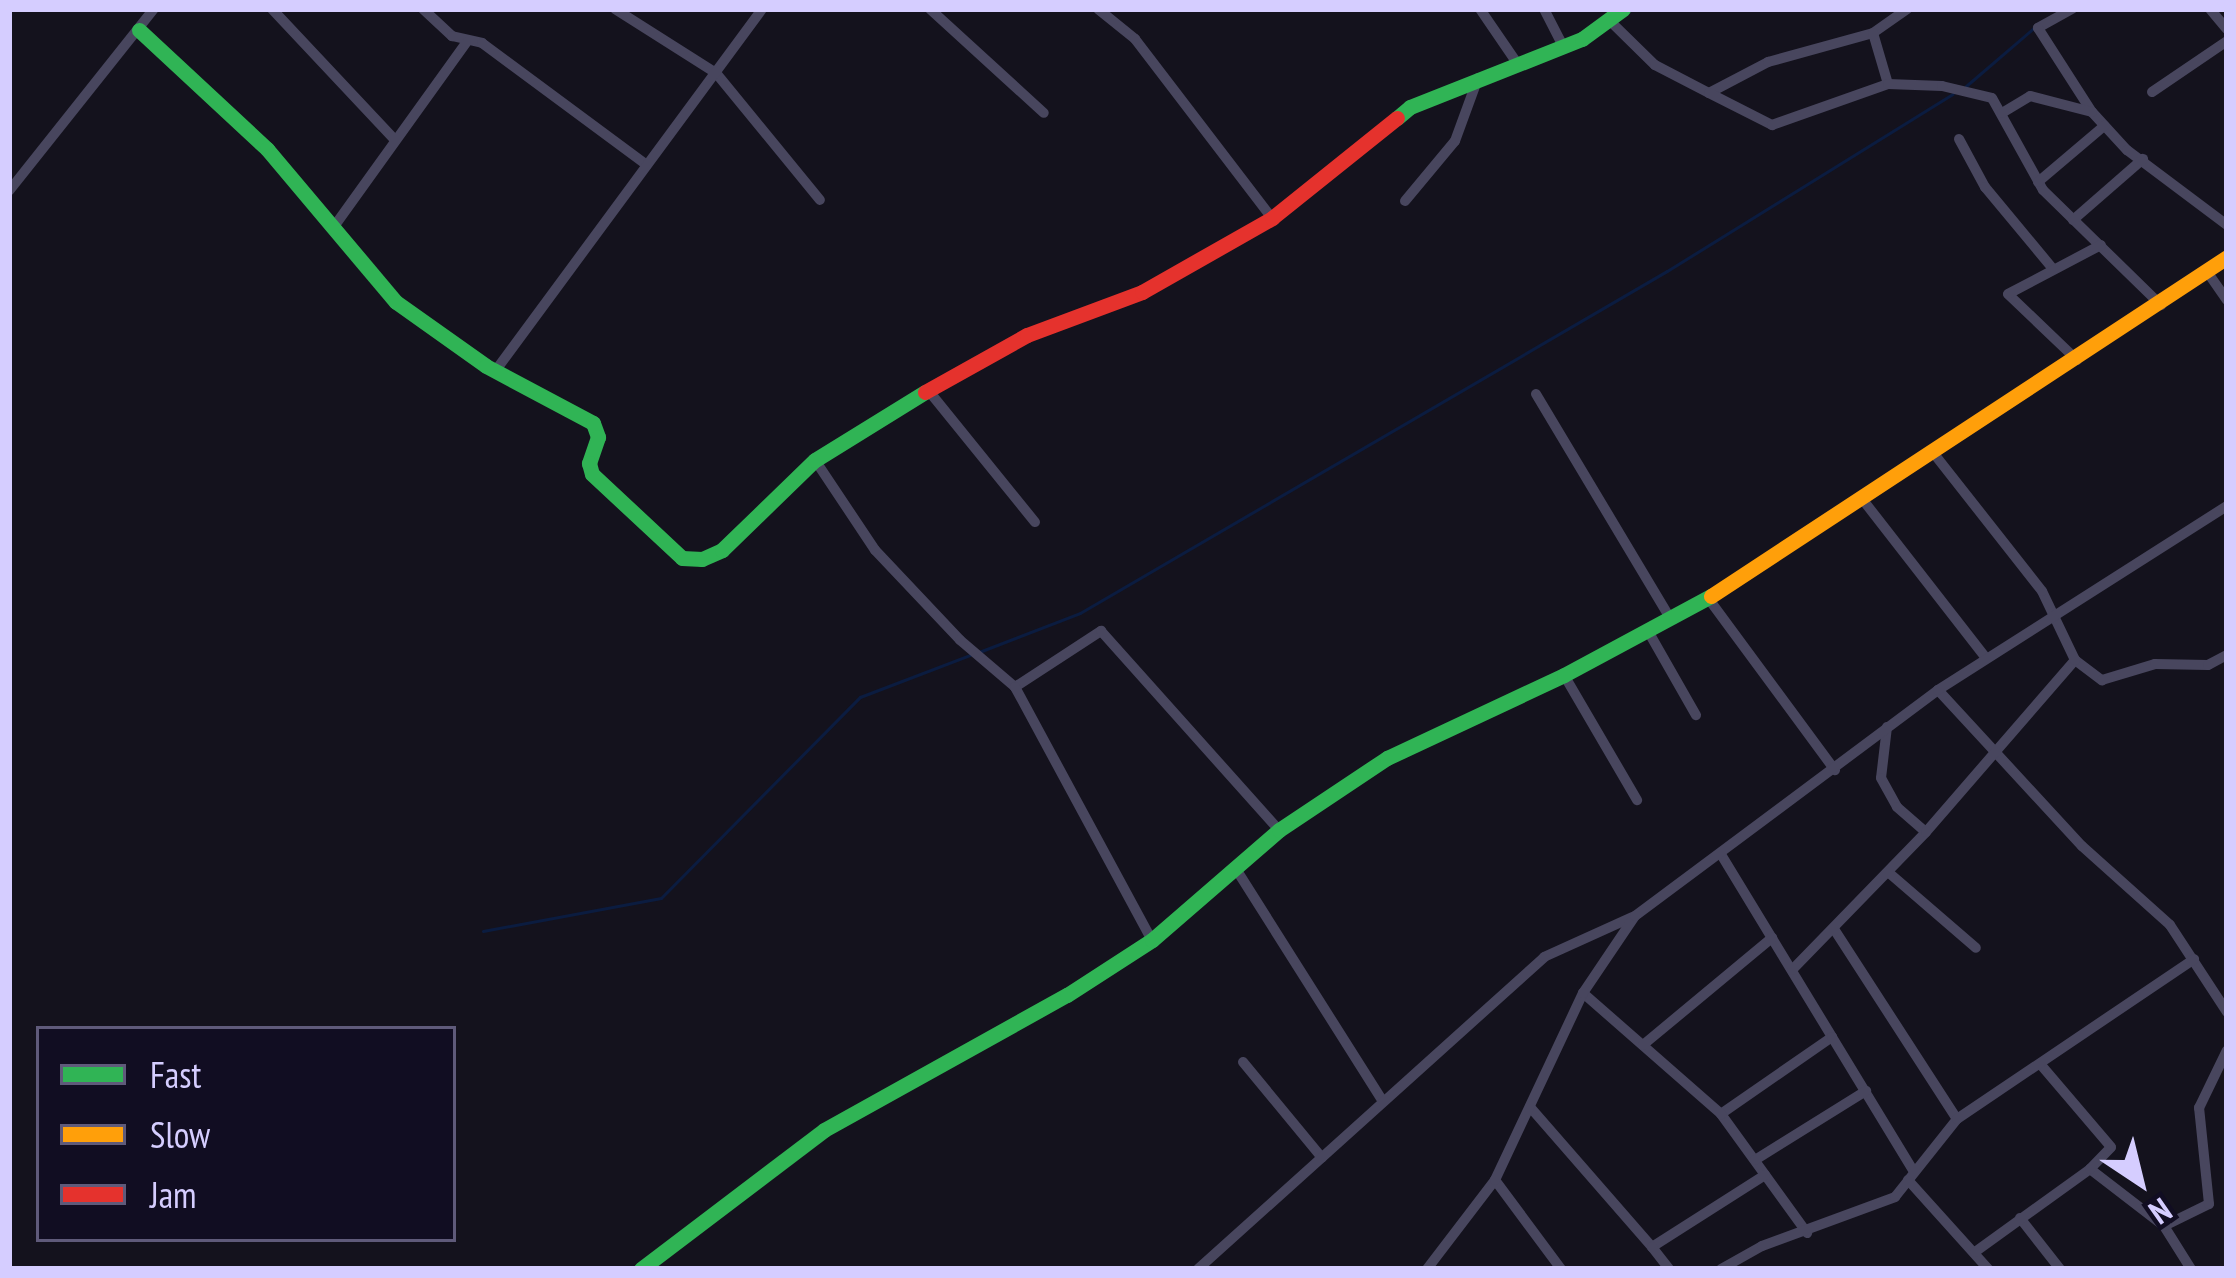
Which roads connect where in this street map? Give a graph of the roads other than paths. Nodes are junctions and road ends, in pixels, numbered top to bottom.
1 (154, 9) edge
2 (272, 9) edge
3 (423, 9) edge
4 (615, 9) edge
5 (763, 9) edge
6 (930, 9) edge
7 (1097, 9) edge
8 (1480, 9) edge
9 (1544, 9) edge
10 (1907, 9) edge
11 (2072, 9) edge
12 (2210, 9) edge
13 (1616, 15) edge
14 (2227, 29) edge
15 (139, 31) junction
16 (1873, 33) junction
17 (2227, 41) edge
18 (466, 43) junction
19 (1563, 46) junction
20 (1517, 63) junction
21 (716, 73) junction
22 (1478, 78) junction
23 (1888, 84) junction
24 (2152, 92) dead end
25 (1709, 93) junction
26 (2092, 112) junction
27 (1043, 113) dead end
28 (2002, 113) junction
29 (2104, 126) junction
30 (394, 139) junction
31 (1959, 140) dead end
32 (2143, 160) junction
33 (647, 165) junction
34 (2038, 182) junction
35 (9, 191) edge
36 (820, 200) dead end
37 (1405, 201) dead end
38 (1272, 218) junction
39 (2073, 220) junction
40 (2227, 225) edge
41 (333, 229) junction
42 (2101, 245) junction
43 (2227, 257) edge
44 (2053, 269) junction
45 (2207, 272) junction
46 (2227, 300) edge
47 (2161, 305) junction
48 (2077, 360) junction
49 (496, 370) junction
50 (928, 390) junction
51 (1536, 394) dead end
52 (1934, 454) junction
53 (815, 460) junction
54 (1863, 500) junction
55 (2225, 512) edge
56 (1035, 522) dead end
57 (1708, 598) junction
58 (2050, 614) junction
59 (1670, 618) junction
60 (1648, 632) junction
61 (2227, 655) edge
62 (1986, 658) junction
63 (2074, 661) junction
64 (1564, 675) junction
65 (1015, 687) junction
66 (1938, 690) junction
67 (1696, 715) dead end
68 (1887, 727) junction
69 (1995, 754) junction
70 (1835, 770) junction
71 (1637, 800) dead end
72 (1279, 830) junction
73 (1926, 832) junction
74 (1722, 856) junction
75 (1236, 869) junction
76 (1888, 872) junction
77 (1635, 916) junction
78 (1834, 929) junction
79 (1772, 938) junction
80 (1152, 940) junction
81 (1976, 948) dead end
82 (2194, 959) junction
83 (1792, 970) junction
84 (1583, 993) junction
85 (2227, 1012) edge
86 (1832, 1037) junction
87 (1643, 1045) junction
88 (2227, 1050) edge
89 (1243, 1062) dead end
90 (2040, 1064) junction
91 (1866, 1091) junction
92 (1382, 1100) junction
93 (1530, 1107) junction
94 (1721, 1114) junction
95 (1957, 1119) junction
96 (1322, 1158) junction
97 (1755, 1160) junction
98 (2090, 1169) junction
99 (1765, 1175) junction
100 (1911, 1176) junction
101 (1495, 1180) junction
102 (2020, 1218) junction
103 (2164, 1226) junction
104 (1807, 1233) junction
105 (1652, 1246) junction
106 (1976, 1252) junction
107 (641, 1269) edge
108 (1198, 1269) edge
109 (1427, 1269) edge
110 (1561, 1269) edge
111 (1669, 1269) edge
112 (1721, 1269) edge
113 (1988, 1269) edge
114 (2060, 1269) edge
115 (2191, 1269) edge

1 - 15 street
2 - 30 street
3 - 18 street
4 - 21 street
5 - 21 street
6 - 27 street
7 - 38 street
8 - 20 street
9 - 19 street
10 - 16 street
11 - 26 street
12 - 14 street
13 - 19 street
13 - 25 street
15 - 35 street
15 - 41 street
16 - 23 street
16 - 25 street
17 - 24 street
18 - 30 street
18 - 33 street
19 - 20 street
20 - 22 street
21 - 33 street
21 - 36 street
22 - 37 street
22 - 38 street
23 - 25 street
23 - 28 street
26 - 28 street
26 - 29 street
28 - 34 street
29 - 32 street
29 - 34 street
30 - 41 street
31 - 44 street
32 - 39 street
32 - 40 street
33 - 49 street
34 - 39 street
38 - 50 street
39 - 42 street
41 - 49 street
42 - 44 street
42 - 47 street
43 - 45 street
44 - 48 street
45 - 46 street
45 - 47 street
47 - 48 street
48 - 52 street
49 - 53 street
50 - 53 street
50 - 56 street
51 - 59 street
52 - 54 street
52 - 58 street
53 - 65 street
54 - 57 street
54 - 62 street
55 - 58 street
57 - 59 street
57 - 70 street
58 - 62 street
58 - 63 street
59 - 60 street
60 - 64 street
60 - 67 street
61 - 63 street
62 - 66 street
63 - 69 street
64 - 71 street
64 - 72 street
65 - 72 street
65 - 80 street
66 - 68 street
66 - 69 street
68 - 70 street
68 - 73 street
69 - 73 street
69 - 82 street
70 - 74 street
72 - 75 street
73 - 76 street
74 - 77 street
74 - 79 street
75 - 80 street
75 - 92 street
76 - 78 street
76 - 81 street
77 - 84 street
77 - 92 street
78 - 83 street
78 - 95 street
79 - 83 street
79 - 87 street
80 - 107 street
82 - 85 street
82 - 90 street
83 - 86 street
84 - 87 street
84 - 93 street
86 - 91 street
86 - 94 street
87 - 94 street
88 - 103 street
89 - 96 street
90 - 95 street
90 - 98 street
91 - 97 street
91 - 100 street
92 - 96 street
93 - 101 street
93 - 105 street
94 - 97 street
95 - 100 street
96 - 108 street
97 - 99 street
98 - 102 street
98 - 103 street
99 - 104 street
99 - 105 street
100 - 104 street
100 - 106 street
101 - 109 street
101 - 110 street
102 - 106 street
102 - 114 street
103 - 115 street
104 - 112 street
105 - 111 street
106 - 113 street

